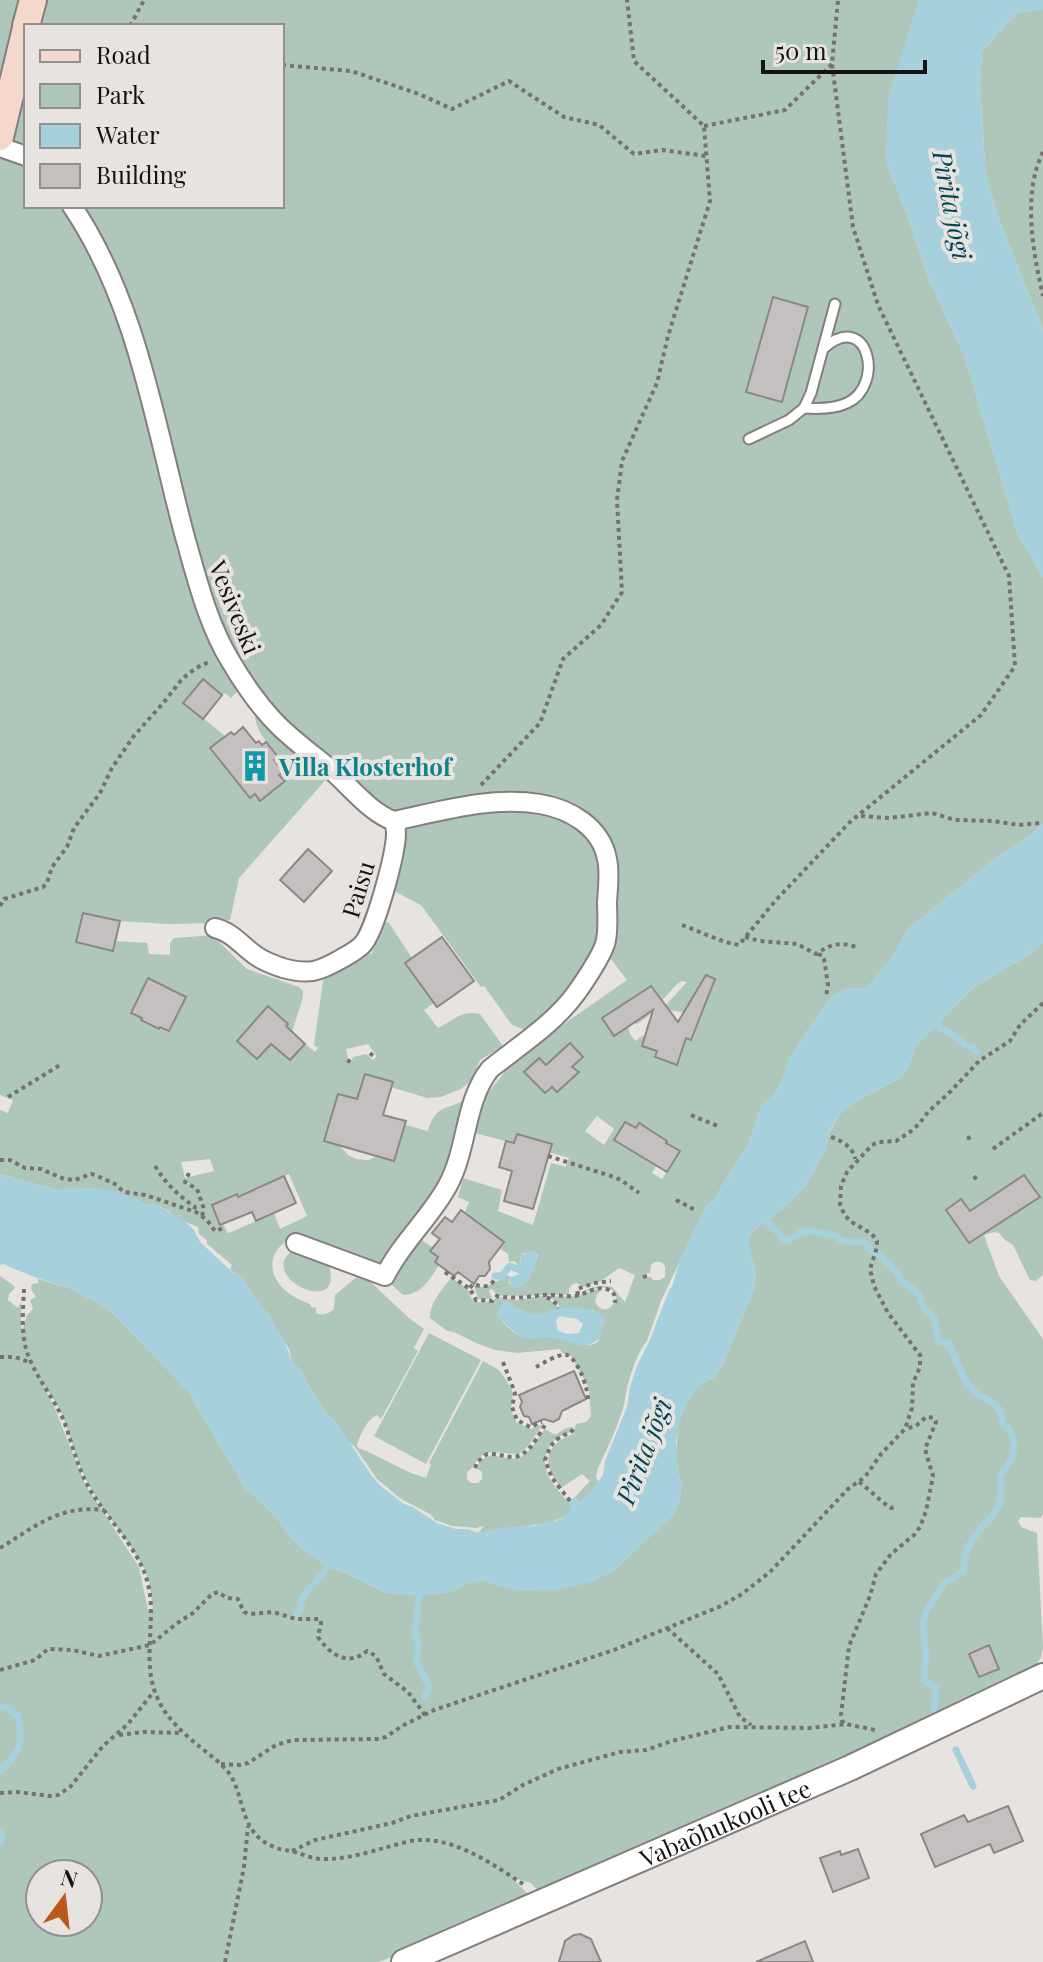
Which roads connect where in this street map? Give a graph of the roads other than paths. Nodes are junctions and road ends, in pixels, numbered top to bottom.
1 (33, 0) edge
2 (27, 24) edge
3 (24, 35) edge
4 (0, 137) edge
5 (0, 147) edge
6 (24, 155) edge
7 (73, 208) edge
8 (835, 304) dead end
9 (823, 348) junction
10 (804, 408) junction
11 (749, 439) dead end
12 (394, 821) junction
13 (215, 928) dead end
14 (296, 1243) dead end
15 (1043, 1676) edge
16 (404, 1962) edge

1 - 2 main road
3 - 4 main road
5 - 6 street
7 - 12 street, Vesiveski
8 - 9 lane
9 - 10 lane
9 - 10 lane
10 - 11 lane
12 - 13 street, Paisu
12 - 14 street
15 - 16 street, Vabaõhukooli tee

